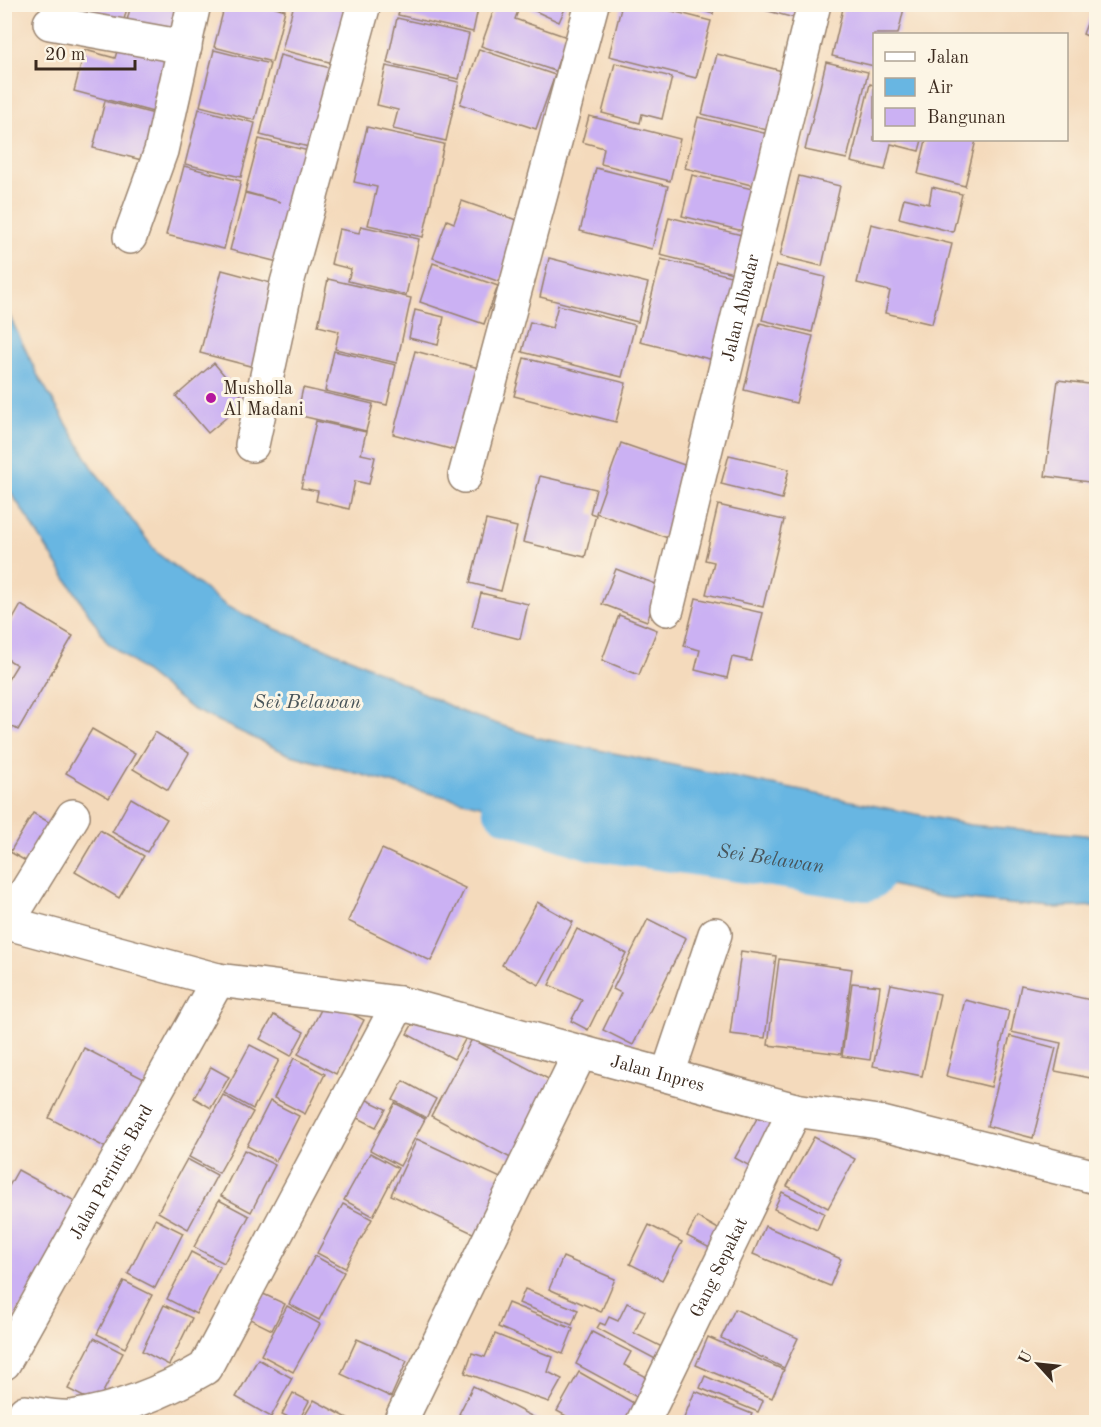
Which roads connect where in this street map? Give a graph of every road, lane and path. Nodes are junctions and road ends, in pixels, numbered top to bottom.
1 (194, 4) edge
2 (364, 4) edge
3 (592, 4) edge
4 (814, 4) edge
5 (50, 23) dead end
6 (185, 46) junction
7 (130, 237) dead end
8 (252, 445) dead end
9 (465, 476) dead end
10 (667, 609) dead end
11 (73, 816) dead end
12 (6, 923) edge
13 (715, 934) dead end
14 (218, 980) junction
15 (399, 1003) junction
16 (580, 1053) junction
17 (668, 1074) junction
18 (795, 1110) junction
19 (1096, 1177) edge
20 (4, 1363) edge
21 (25, 1412) dead end
22 (400, 1422) edge
23 (643, 1422) edge

1 - 6 street
2 - 8 street
3 - 9 street
4 - 10 street, Jalan Albadar
5 - 6 street
6 - 7 street
11 - 12 street
12 - 14 street, Jalan Inpres
13 - 17 street
14 - 15 street, Jalan Inpres
14 - 20 street, Jalan Perintis Bard
15 - 16 street, Jalan Inpres
15 - 21 street
16 - 17 street, Jalan Inpres
16 - 22 street
17 - 18 street, Jalan Inpres
18 - 19 street, Jalan Inpres
18 - 23 street, Gang Sepakat

